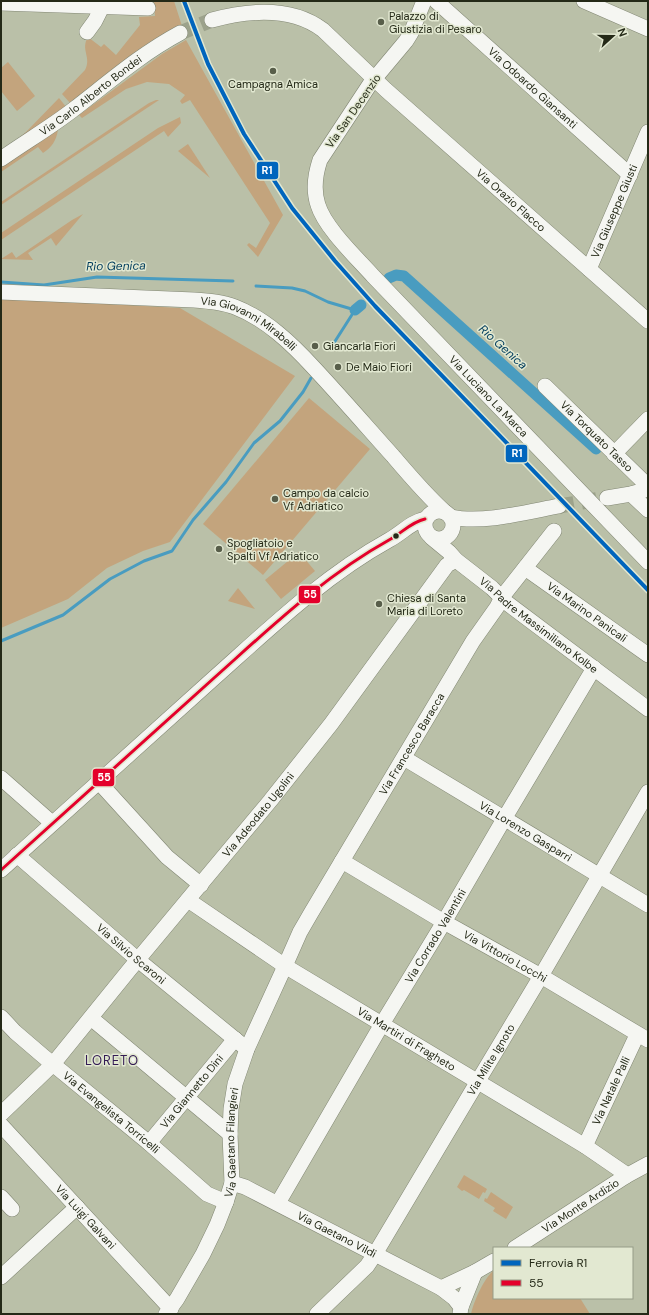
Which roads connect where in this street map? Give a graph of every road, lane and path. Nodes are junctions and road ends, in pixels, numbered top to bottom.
1 (424, 1) edge
2 (436, 1) edge
3 (585, 1) edge
4 (1, 4) edge
5 (102, 7) junction
6 (148, 8) dead end
7 (212, 20) tunnel mouth
8 (648, 29) edge
9 (87, 32) dead end
10 (180, 33) tunnel mouth
11 (374, 79) junction
12 (648, 132) edge
13 (1, 159) edge
14 (630, 175) junction
15 (331, 229) joint
16 (589, 269) junction
17 (1, 292) edge
18 (648, 321) edge
19 (545, 386) dead end
20 (648, 419) edge
21 (614, 454) junction
22 (648, 487) edge
23 (631, 494) junction
24 (429, 497) junction
25 (607, 498) tunnel mouth
26 (559, 506) tunnel mouth
27 (648, 510) edge
28 (448, 514) junction
29 (426, 518) junction
30 (554, 531) dead end
31 (400, 534) junction
32 (430, 536) junction
33 (456, 560) junction
34 (648, 562) edge
35 (525, 568) junction
36 (502, 597) junction
37 (648, 655) edge
38 (594, 668) junction
39 (648, 709) edge
40 (404, 758) junction
41 (1, 778) edge
42 (98, 781) junction
43 (648, 792) edge
44 (504, 819) junction
45 (52, 823) junction
46 (17, 855) junction
47 (342, 861) junction
48 (1, 870) edge
49 (599, 875) junction
50 (201, 885) junction
51 (188, 900) junction
52 (648, 905) edge
53 (444, 922) junction
54 (138, 960) junction
55 (285, 966) junction
56 (541, 976) junction
57 (1, 1017) edge
58 (91, 1018) junction
59 (382, 1024) junction
60 (643, 1038) edge
61 (235, 1040) junction
62 (247, 1049) junction
63 (53, 1064) junction
64 (478, 1081) junction
65 (186, 1098) junction
66 (1, 1114) edge
67 (1, 1125) edge
68 (230, 1134) junction
69 (149, 1143) junction
70 (585, 1146) junction
71 (648, 1164) edge
72 (626, 1176) junction
73 (232, 1183) junction
74 (1, 1197) edge
75 (226, 1202) junction
76 (278, 1203) junction
77 (77, 1207) junction
78 (12, 1209) dead end
79 (517, 1247) edge
80 (376, 1254) junction
81 (493, 1262) edge
82 (475, 1272) junction
83 (1, 1277) edge
84 (441, 1288) junction
85 (460, 1310) edge
86 (168, 1311) edge
87 (318, 1314) edge

1 - 11 street, Via San Decenzio
2 - 14 street, Via Odoardo Giansanti
3 - 8 street
4 - 5 street
5 - 6 street
5 - 9 street
7 - 11 street
10 - 13 street, Via Carlo Alberto Bondei
11 - 15 street, Via San Decenzio
11 - 16 street, Via Orazio Flacco
12 - 14 street, Via Giuseppe Giusti
14 - 16 street, Via Giuseppe Giusti
15 - 34 street, Via Luciano La Marca
16 - 18 street, Via Orazio Flacco
17 - 24 street, Via Giovanni Mirabelli
19 - 21 street, Via Torquato Tasso
20 - 21 street
21 - 22 street, Via Torquato Tasso
22 - 23 street
23 - 25 street
23 - 27 street
24 - 28 street, Via Giovanni Mirabelli
24 - 29 street
26 - 28 street
28 - 29 street
28 - 32 street
29 - 31 street
29 - 32 street
30 - 35 street, Via Francesco Baracca
31 - 32 street
31 - 42 street
32 - 33 street, Via Padre Massimiliano Kolbe
33 - 36 street, Via Padre Massimiliano Kolbe
33 - 50 street, Via Adeodato Ugolini
35 - 36 street, Via Francesco Baracca
35 - 37 street, Via Marino Panicali
36 - 38 street, Via Padre Massimiliano Kolbe
36 - 40 street, Via Francesco Baracca
38 - 39 street, Via Padre Massimiliano Kolbe
38 - 44 street, Via Corrado Valentini
40 - 44 street, Via Lorenzo Gasparri
40 - 47 street, Via Francesco Baracca
41 - 45 street
42 - 45 street
42 - 50 street
43 - 49 street, Via Milite Ignoto
44 - 49 street, Via Lorenzo Gasparri
44 - 53 street, Via Corrado Valentini
45 - 46 street
46 - 48 street
46 - 54 street, Via Silvio Scaroni
47 - 53 street, Via Vittorio Locchi
47 - 55 street, Via Francesco Baracca
49 - 52 street, Via Lorenzo Gasparri
49 - 56 street, Via Milite Ignoto
50 - 51 street, Via Adeodato Ugolini
51 - 54 street, Via Adeodato Ugolini
51 - 55 street, Via Martiri di Fragheto
53 - 56 street, Via Vittorio Locchi
53 - 59 street, Via Corrado Valentini
54 - 58 street, Via Adeodato Ugolini
54 - 61 street, Via Silvio Scaroni
55 - 59 street, Via Martiri di Fragheto
55 - 62 street, Via Gaetano Filangieri
56 - 60 street, Via Vittorio Locchi
56 - 64 street, Via Milite Ignoto
57 - 63 street, Via Evangelista Torricelli
58 - 63 street, Via Adeodato Ugolini
58 - 65 street
59 - 64 street, Via Martiri di Fragheto
59 - 76 street, Via Corrado Valentini
60 - 70 street, Via Natale Palli
61 - 62 street, Via Silvio Scaroni
61 - 65 street, Via Giannetto Dini
62 - 68 street, Via Gaetano Filangieri
63 - 66 street, Via Adeodato Ugolini
63 - 69 street, Via Evangelista Torricelli
64 - 70 street, Via Martiri di Fragheto
64 - 80 street, Via Milite Ignoto
65 - 68 street
65 - 69 street, Via Giannetto Dini
67 - 77 street, Via Luigi Galvani
68 - 73 street, Via Gaetano Filangieri
69 - 75 street, Via Evangelista Torricelli
70 - 72 street, Via Martiri di Fragheto
71 - 72 street, Via Monte Ardizio
72 - 79 street, Via Monte Ardizio
73 - 75 street, Via Gaetano Filangieri
73 - 76 street, Via Gaetano Vildi
74 - 78 street
75 - 86 street, Via Gaetano Filangieri
76 - 80 street, Via Gaetano Vildi
77 - 83 street
77 - 86 street, Via Luigi Galvani
80 - 84 street, Via Gaetano Vildi
80 - 87 street, Via Milite Ignoto
81 - 82 street
82 - 84 street
82 - 85 street
84 - 85 street, Via Gaetano Vildi

